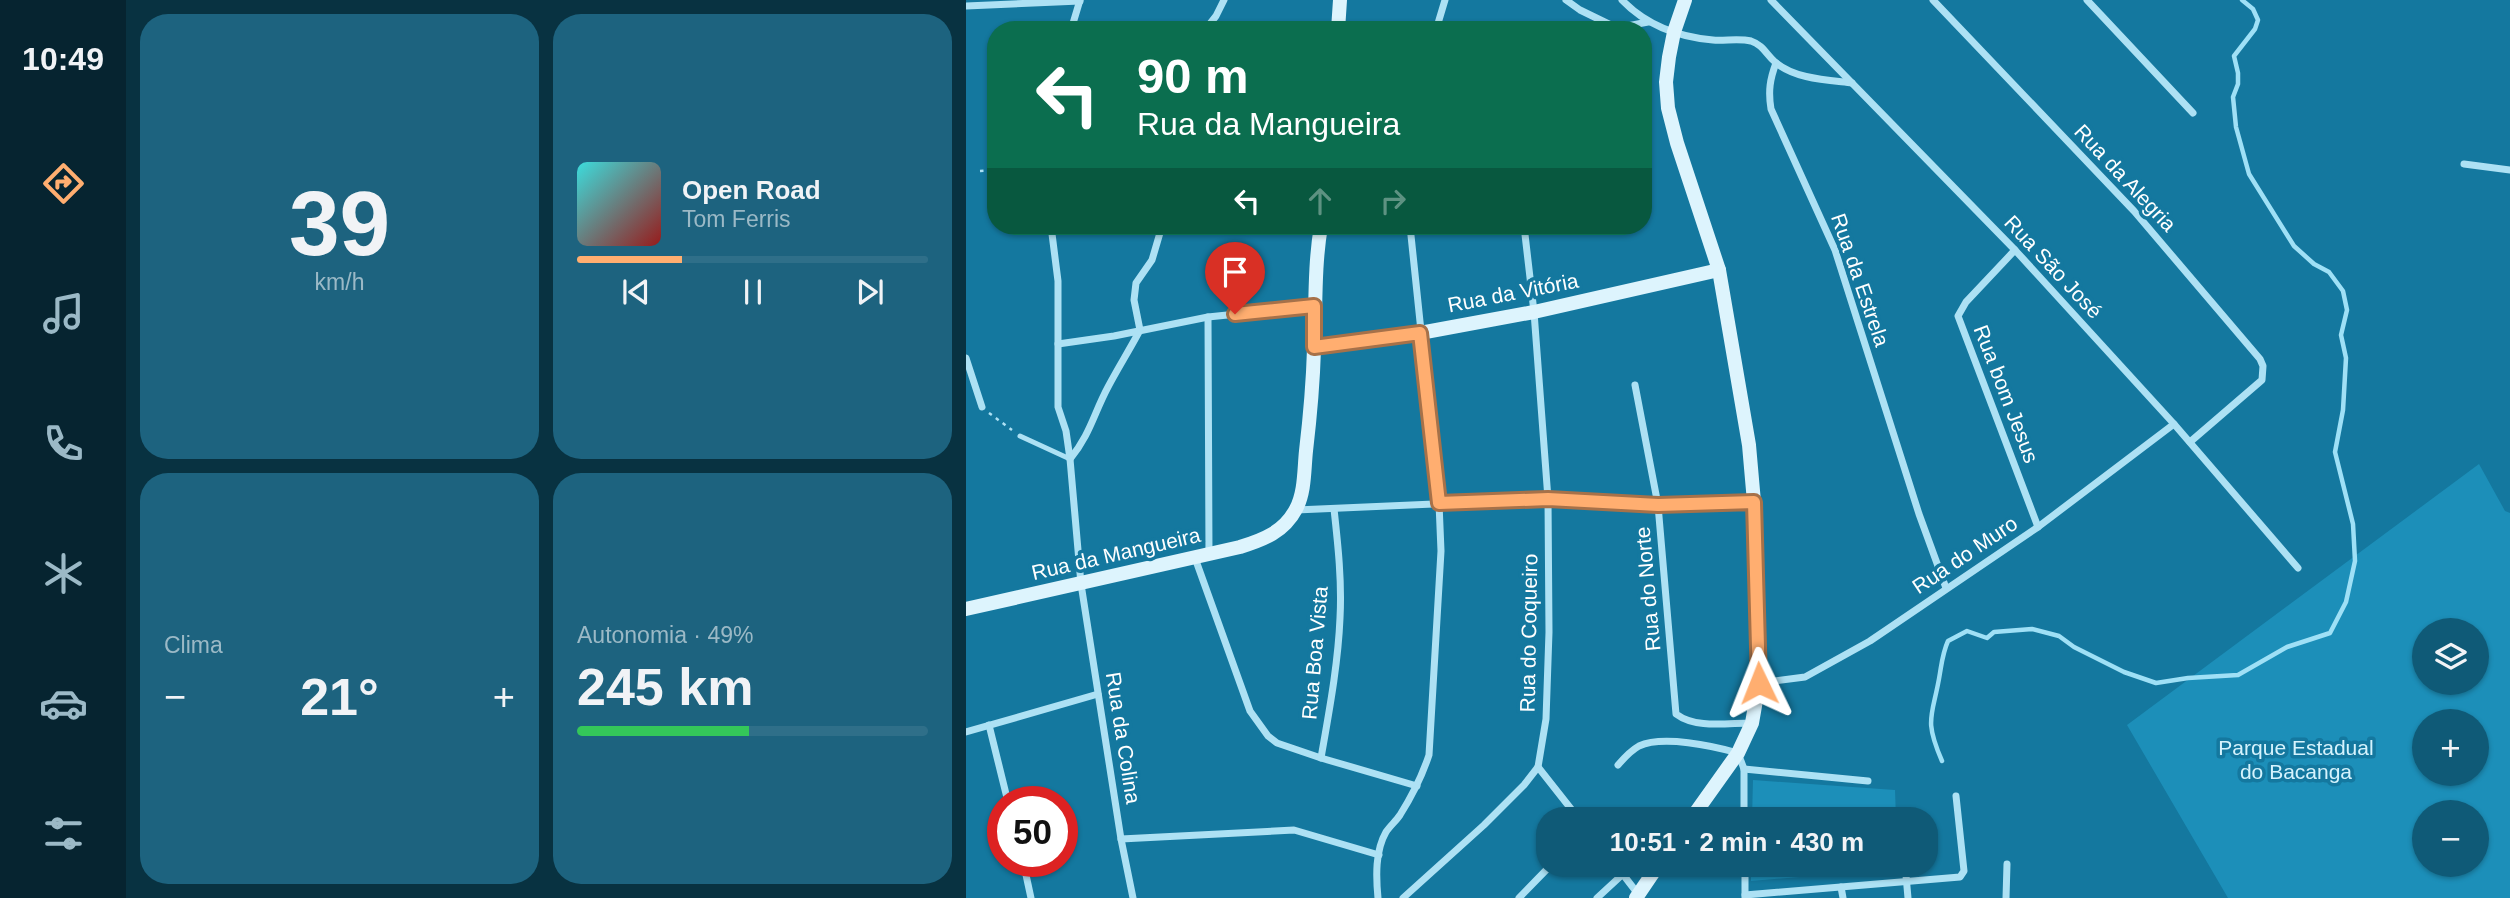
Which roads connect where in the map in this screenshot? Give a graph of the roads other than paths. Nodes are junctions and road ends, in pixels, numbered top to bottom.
1 (1080, 0) edge
2 (1224, 0) edge
3 (1339, 0) edge
4 (1445, 0) edge
5 (1566, 0) edge
6 (1622, 0) edge
7 (1685, 0) edge
8 (1771, 0) edge
9 (1933, 0) edge
10 (2087, 0) edge
11 (966, 6) edge
12 (1074, 21) edge
13 (1212, 21) edge
14 (1338, 21) edge
15 (1440, 21) edge
16 (1600, 21) edge
17 (1647, 21) edge
18 (1652, 24) edge
19 (1674, 32) junction
20 (1776, 63) junction
21 (1853, 83) junction
22 (2193, 113) dead end
23 (2464, 163) dead end
24 (2510, 170) edge
25 (1052, 235) edge
26 (1159, 235) edge
27 (1320, 235) edge
28 (1411, 235) edge
29 (1525, 235) edge
30 (2015, 250) junction
31 (1719, 270) junction
32 (1314, 306) junction
33 (1534, 312) junction
34 (1208, 317) junction
35 (1140, 330) junction
36 (1420, 333) junction
37 (1058, 344) junction
38 (1314, 347) junction
39 (966, 358) edge
40 (1635, 385) dead end
41 (982, 407) road end
42 (2174, 424) junction
43 (1020, 436) road end
44 (2190, 442) junction
45 (1070, 458) junction
46 (1548, 499) junction
47 (1754, 502) junction
48 (1439, 503) junction
49 (1658, 505) junction
50 (1334, 509) junction
51 (1295, 510) junction
52 (2038, 527) junction
53 (1202, 556) junction
54 (2298, 568) dead end
55 (1081, 584) junction
56 (1946, 588) junction
57 (966, 610) edge
58 (1759, 683) junction
59 (1098, 694) junction
60 (1752, 723) junction
61 (989, 725) junction
62 (966, 732) edge
63 (1738, 752) junction
64 (1321, 758) junction
65 (1618, 765) dead end
66 (1538, 767) junction
67 (1744, 769) junction
68 (1868, 781) dead end
69 (1004, 786) edge
70 (1417, 786) junction
71 (1955, 796) dead end
72 (1570, 807) edge
73 (1699, 807) edge
74 (1744, 807) edge
75 (1121, 839) junction
76 (1379, 855) junction
77 (2007, 864) dead end
78 (1026, 877) edge
79 (1539, 877) edge
80 (1620, 877) edge
81 (1625, 877) edge
82 (1650, 877) edge
83 (1745, 877) edge
84 (1906, 877) edge
85 (1906, 880) junction
86 (1841, 887) junction
87 (1637, 896) edge
88 (1745, 896) edge
89 (1031, 898) edge
90 (1133, 898) edge
91 (1378, 898) edge
92 (1403, 898) edge
93 (1519, 898) edge
94 (1597, 898) edge
95 (1843, 898) edge
96 (1908, 898) edge
97 (2006, 898) edge

1 - 11 street
1 - 12 street
2 - 13 street
3 - 14 street
4 - 15 street
5 - 16 street
6 - 17 street
7 - 19 street
8 - 21 street, Rua São José
9 - 44 street, Rua da Alegria
10 - 22 street
18 - 19 street
19 - 20 street
19 - 31 street
20 - 21 street
20 - 56 street, Rua da Estrela
21 - 30 street, Rua São José
23 - 24 street
25 - 37 street, Rua da Colina
26 - 35 street
27 - 32 street
28 - 36 street
29 - 33 street, Rua do Coqueiro
30 - 42 street, Rua São José
30 - 52 street, Rua bom Jesus
31 - 33 street, Rua da Vitória
31 - 47 street
32 - 34 street
32 - 38 street
33 - 36 street, Rua da Vitória
33 - 46 street, Rua do Coqueiro
34 - 35 street
34 - 53 street
35 - 37 street
35 - 45 street
36 - 38 street, Rua da Vitória
36 - 48 street
37 - 45 street, Rua da Colina
38 - 51 street
39 - 41 street
40 - 49 street, Rua do Norte
42 - 44 street, Rua São José
42 - 52 street, Rua do Muro
43 - 45 lane
44 - 54 street, Rua São José
45 - 55 street, Rua da Colina
46 - 48 street
46 - 49 street
46 - 66 street, Rua do Coqueiro
47 - 49 street
47 - 58 street
48 - 50 street
48 - 70 street
49 - 60 street, Rua do Norte
50 - 51 street
50 - 64 street, Rua Boa Vista
51 - 53 street, Rua da Mangueira
52 - 56 street, Rua do Muro
53 - 55 street, Rua da Mangueira
53 - 64 street
55 - 57 street, Rua da Mangueira
55 - 59 street, Rua da Colina
56 - 58 street, Rua do Muro
58 - 60 street
59 - 61 street
59 - 75 street, Rua da Colina
60 - 63 street
61 - 62 street
61 - 69 street
63 - 65 street
63 - 67 street
63 - 73 street
64 - 70 street
66 - 72 street
66 - 92 street
67 - 68 street
67 - 74 street
70 - 76 street
71 - 85 street
75 - 76 street
75 - 90 street, Rua da Colina
76 - 91 street
77 - 97 street
78 - 89 street
79 - 93 street
80 - 94 street
81 - 87 street
82 - 87 street
83 - 88 street
84 - 85 street
85 - 86 street
85 - 96 street
86 - 88 street
86 - 95 street

